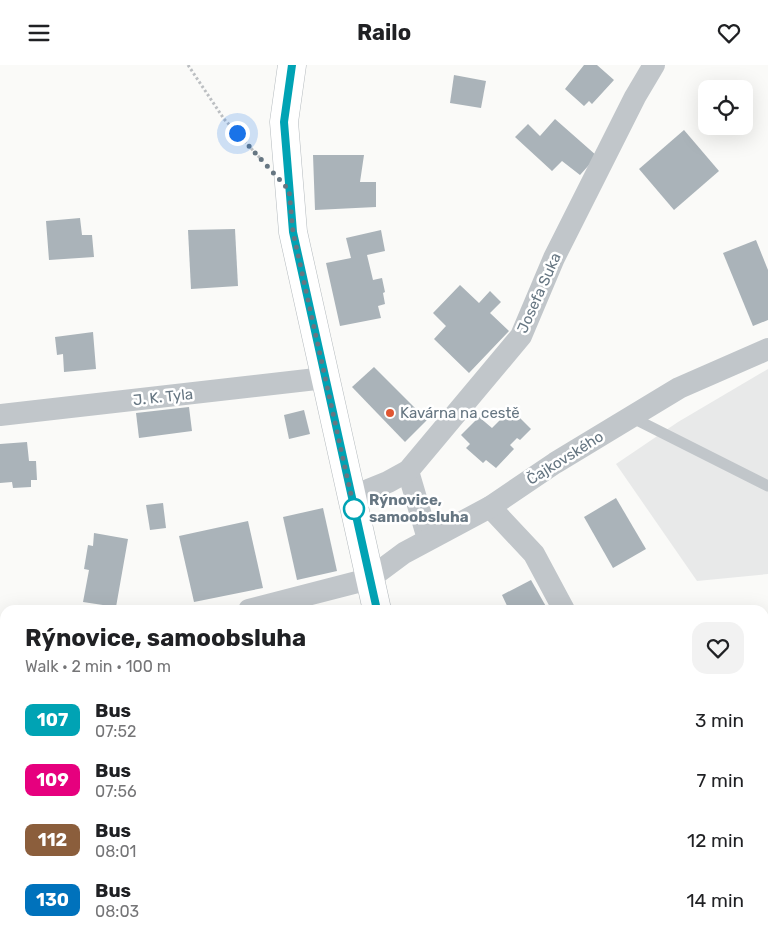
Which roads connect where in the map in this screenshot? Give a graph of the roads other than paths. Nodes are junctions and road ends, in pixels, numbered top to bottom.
1 (292, 65) edge
2 (654, 65) edge
3 (768, 349) edge
4 (325, 378) junction
5 (0, 415) edge
6 (632, 417) junction
7 (408, 471) junction
8 (768, 486) edge
9 (351, 497) junction
10 (490, 507) junction
11 (428, 539) junction
12 (369, 579) junction
13 (268, 605) edge
14 (376, 605) edge
15 (561, 605) edge

1 - 4 street
2 - 7 street, Josefa Suka
3 - 6 street, Čajkovského
4 - 5 street, J. K. Tyla
4 - 9 street
6 - 8 lane
6 - 10 street, Čajkovského
7 - 9 street, Josefa Suka
7 - 11 street
9 - 12 street
10 - 11 street, Čajkovského
10 - 15 street
11 - 12 street, Čajkovského
12 - 13 street, Čajkovského
12 - 14 street

